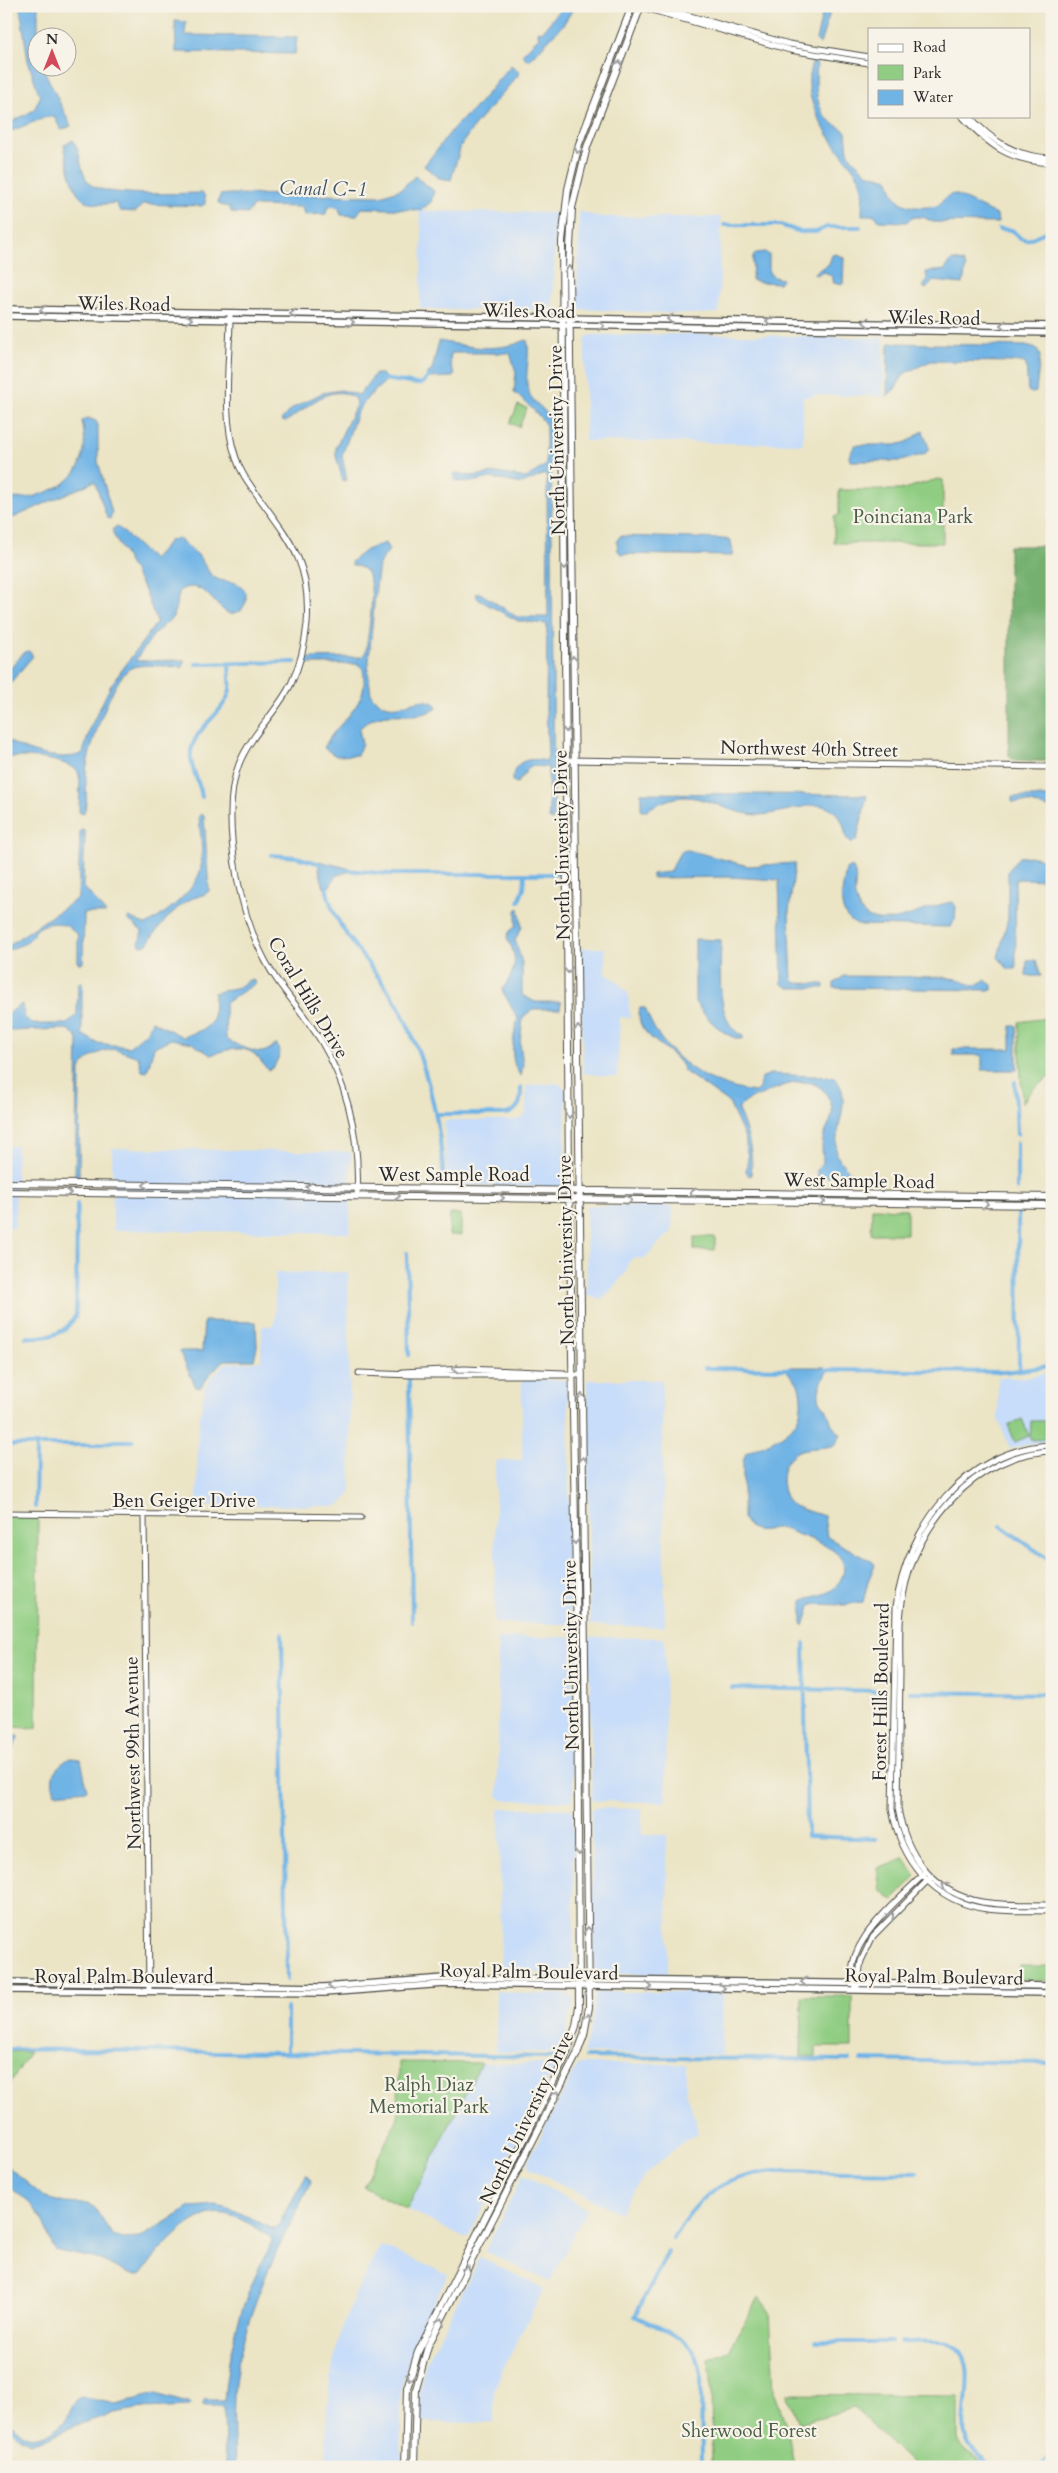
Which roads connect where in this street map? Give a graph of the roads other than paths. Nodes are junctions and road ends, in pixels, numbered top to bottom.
1 (632, 6) edge
2 (655, 6) edge
3 (640, 7) edge
4 (868, 57) edge
5 (868, 63) edge
6 (602, 85) junction
7 (594, 104) junction
8 (601, 110) junction
9 (964, 118) edge
10 (971, 118) edge
11 (594, 125) junction
12 (1052, 158) edge
13 (1052, 163) edge
14 (6, 309) edge
15 (230, 313) junction
16 (131, 315) junction
17 (330, 315) junction
18 (6, 316) edge
19 (566, 318) junction
20 (230, 320) junction
21 (330, 322) junction
22 (566, 325) junction
23 (1052, 326) edge
24 (1052, 334) edge
25 (564, 428) junction
26 (571, 436) junction
27 (567, 760) junction
28 (574, 760) junction
29 (1052, 767) edge
30 (568, 1002) junction
31 (578, 1002) junction
32 (568, 1012) junction
33 (578, 1012) junction
34 (6, 1183) edge
35 (240, 1186) junction
36 (261, 1186) junction
37 (358, 1188) junction
38 (471, 1190) junction
39 (569, 1190) junction
40 (580, 1190) junction
41 (6, 1192) edge
42 (748, 1193) junction
43 (198, 1194) junction
44 (241, 1194) junction
45 (806, 1194) junction
46 (357, 1196) junction
47 (437, 1197) junction
48 (1052, 1197) edge
49 (569, 1199) junction
50 (580, 1199) junction
51 (704, 1200) junction
52 (757, 1201) junction
53 (1052, 1205) edge
54 (572, 1296) junction
55 (572, 1306) junction
56 (580, 1312) junction
57 (359, 1373) dead end
58 (573, 1375) junction
59 (582, 1375) junction
60 (1052, 1445) edge
61 (1052, 1451) edge
62 (574, 1475) junction
63 (575, 1499) junction
64 (584, 1506) junction
65 (6, 1513) edge
66 (144, 1515) junction
67 (361, 1517) dead end
68 (584, 1527) junction
69 (578, 1783) junction
70 (578, 1805) junction
71 (586, 1805) junction
72 (587, 1825) junction
73 (926, 1872) junction
74 (922, 1876) junction
75 (932, 1876) junction
76 (926, 1881) junction
77 (1052, 1904) edge
78 (1052, 1911) edge
79 (515, 1978) junction
80 (580, 1979) junction
81 (589, 1979) junction
82 (6, 1982) edge
83 (856, 1983) junction
84 (502, 1985) junction
85 (580, 1986) junction
86 (590, 1986) junction
87 (1043, 1986) junction
88 (1052, 1986) edge
89 (149, 1988) junction
90 (6, 1990) edge
91 (856, 1990) junction
92 (1027, 1993) junction
93 (1052, 1993) edge
94 (547, 2094) junction
95 (547, 2113) junction
96 (427, 2332) junction
97 (418, 2352) junction
98 (425, 2355) junction
99 (420, 2371) junction
100 (406, 2467) edge
101 (414, 2467) edge

1 - 6 main road, North University Drive
2 - 4 street
3 - 5 street
8 -> 3 main road, North University Drive
6 - 7 main road, North University Drive
6 - 8 main road
7 - 11 main road
7 -> 19 main road, North University Drive
8 - 11 main road, North University Drive
9 - 13 street
10 - 12 street
19 -> 11 main road, North University Drive
16 -> 14 main road, Wiles Road
15 - 16 main road, Wiles Road
17 -> 15 main road, Wiles Road
15 - 20 street, Coral Hills Drive
16 - 18 main road, Wiles Road
16 -> 20 main road, Wiles Road
17 - 19 main road, Wiles Road
17 - 21 main road
19 - 22 main road, North University Drive
23 -> 19 main road, Wiles Road
20 - 21 main road, Wiles Road
20 - 37 street, Coral Hills Drive
21 -> 22 main road, Wiles Road
22 -> 24 main road, Wiles Road
22 - 25 main road, North University Drive
22 - 26 main road, North University Drive
25 - 26 main road
25 -> 27 main road, North University Drive
28 -> 26 main road, North University Drive
27 - 28 street, Northwest 40th Street
27 -> 30 main road, North University Drive
28 - 29 street, Northwest 40th Street
28 - 31 main road, North University Drive
30 - 31 main road
30 - 32 main road, North University Drive
31 - 33 main road, North University Drive
32 - 33 main road
32 -> 39 main road, North University Drive
40 -> 33 main road, North University Drive
35 -> 34 main road, West Sample Road
35 - 36 main road, West Sample Road
35 - 43 main road
37 -> 36 main road, West Sample Road
36 - 44 main road
37 - 38 main road, West Sample Road
37 - 46 street, Coral Hills Drive
38 - 39 main road, West Sample Road
38 - 47 main road
39 - 40 main road, West Sample Road
39 - 49 main road, North University Drive
42 -> 40 main road, West Sample Road
40 - 50 main road, North University Drive
41 -> 43 main road, West Sample Road
42 - 45 main road, West Sample Road
42 - 51 main road
43 - 44 main road, West Sample Road
44 - 46 main road, West Sample Road
45 - 48 main road, West Sample Road
45 - 52 main road
46 -> 47 main road, West Sample Road
47 -> 49 main road, West Sample Road
49 - 50 main road, West Sample Road
49 - 54 main road, North University Drive
50 -> 51 main road, West Sample Road
50 - 56 main road, North University Drive
51 - 52 main road, West Sample Road
52 -> 53 main road, West Sample Road
54 - 55 main road, North University Drive
54 - 56 main road
55 - 56 main road
55 - 58 main road, North University Drive
56 - 59 main road, North University Drive
57 - 58 street
58 - 59 street
58 - 62 main road, North University Drive
64 -> 59 main road, North University Drive
60 - 74 street, Forest Hills Boulevard
61 - 73 street, Forest Hills Boulevard
62 - 63 main road, North University Drive
62 - 64 main road
63 - 68 main road
63 -> 69 main road, North University Drive
64 - 68 main road, North University Drive
65 - 66 street, Ben Geiger Drive
66 - 67 street, Ben Geiger Drive
66 - 89 street, Northwest 99th Avenue
68 - 71 main road, North University Drive
69 - 70 main road, North University Drive
69 - 71 main road
70 - 72 main road
70 -> 80 main road, North University Drive
71 - 72 main road, North University Drive
81 -> 72 main road, North University Drive
73 - 74 street
73 - 75 street, Forest Hills Boulevard
74 - 76 street, Forest Hills Boulevard
74 - 83 street
75 - 76 street
77 -> 75 street, Forest Hills Boulevard
76 - 78 street, Forest Hills Boulevard
83 -> 76 street
79 - 80 main road, Royal Palm Boulevard
79 - 84 main road
79 -> 89 main road, Royal Palm Boulevard
80 - 81 main road, Royal Palm Boulevard
80 - 85 main road, North University Drive
83 -> 81 main road, Royal Palm Boulevard
81 - 86 main road, North University Drive
82 - 89 main road, Royal Palm Boulevard
83 - 87 main road, Royal Palm Boulevard
83 - 91 street
84 - 85 main road, Royal Palm Boulevard
84 - 89 main road, Royal Palm Boulevard
85 - 86 main road, Royal Palm Boulevard
85 - 94 main road, North University Drive
86 -> 91 main road, Royal Palm Boulevard
95 -> 86 main road, North University Drive
87 - 88 main road, Royal Palm Boulevard
87 - 92 main road
89 - 90 main road, Royal Palm Boulevard
91 - 92 main road, Royal Palm Boulevard
92 - 93 main road, Royal Palm Boulevard
94 - 95 main road
94 - 96 main road, North University Drive
98 -> 95 main road, North University Drive
96 - 97 main road, North University Drive
96 - 98 main road
97 - 99 main road
97 -> 100 main road, North University Drive
98 - 99 main road, North University Drive
99 - 101 main road, North University Drive

